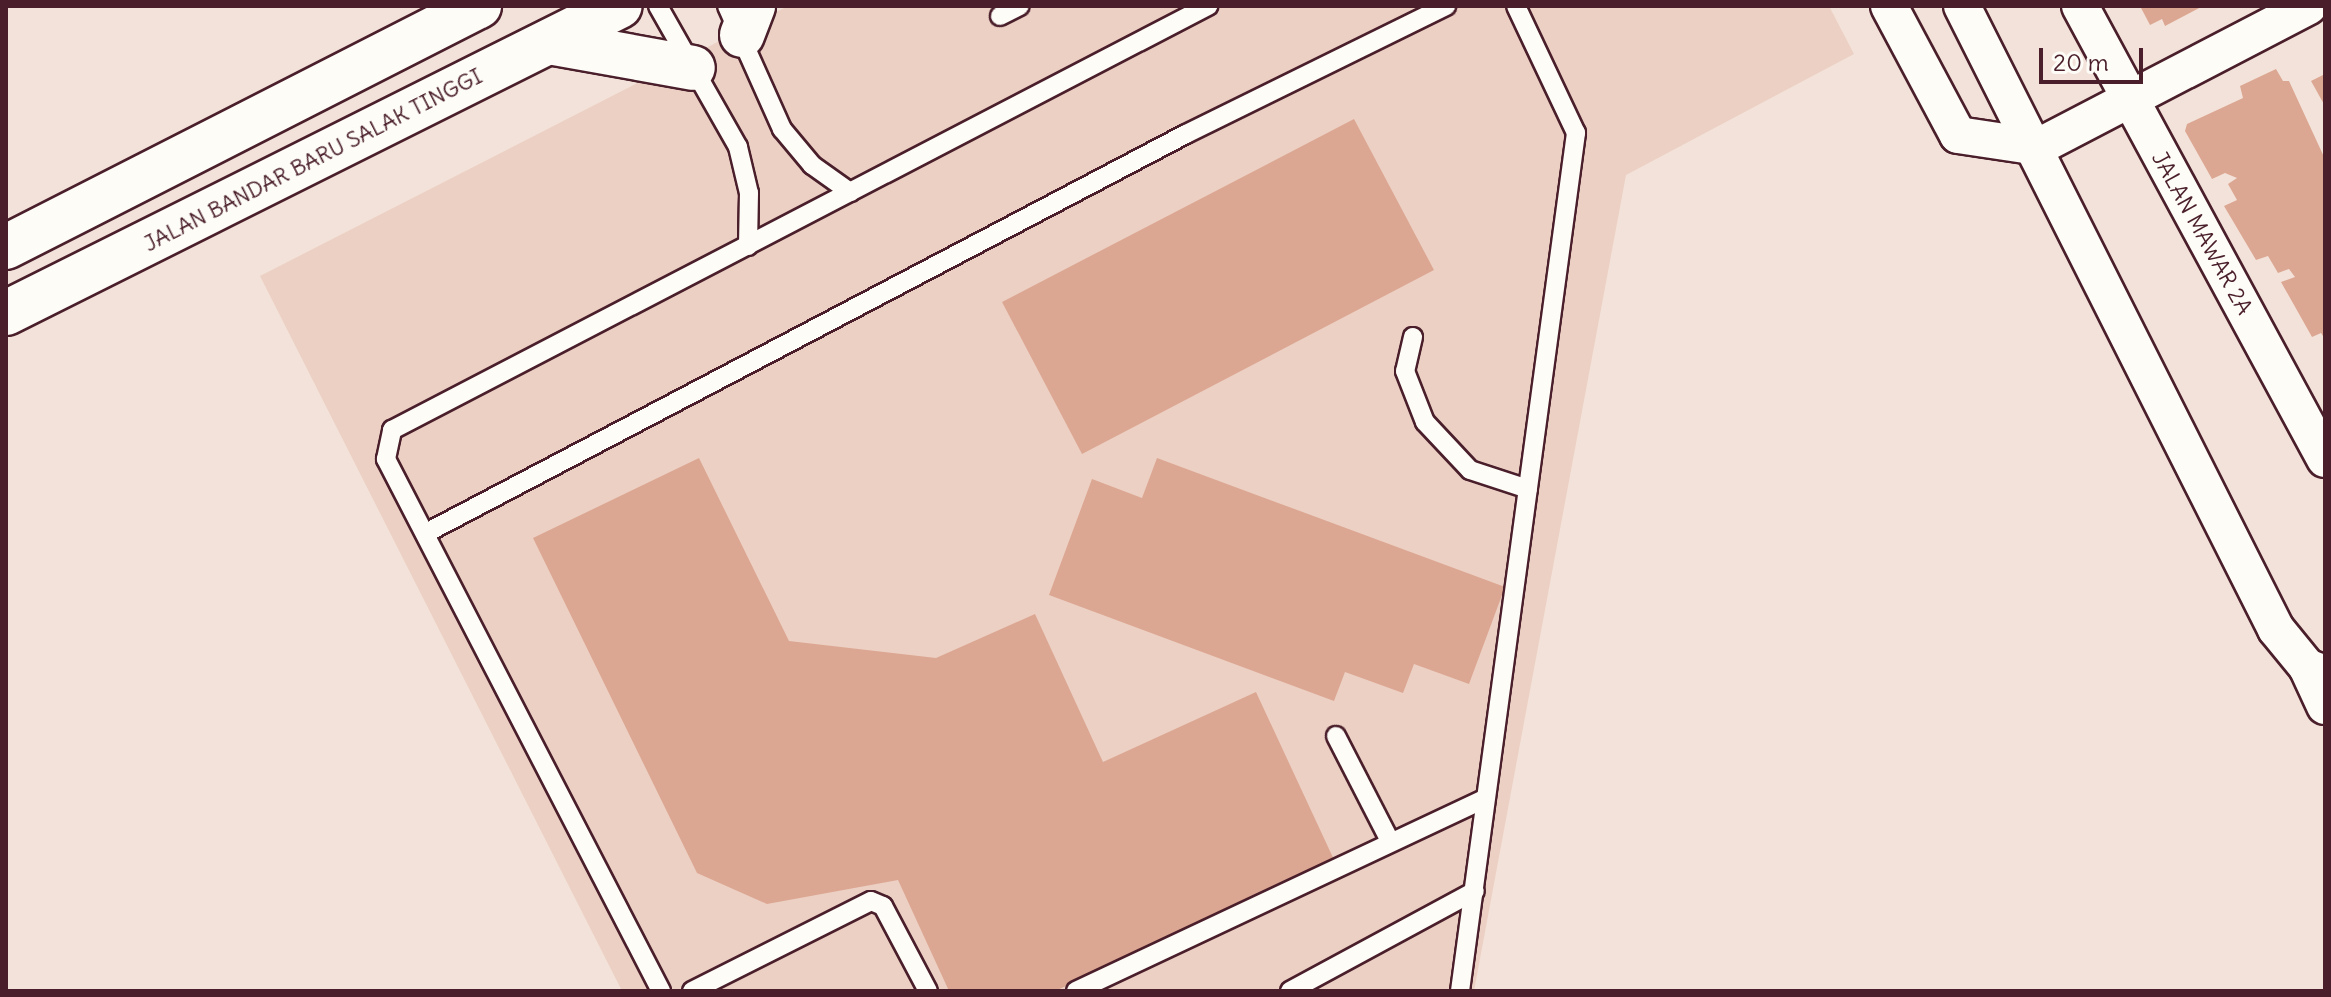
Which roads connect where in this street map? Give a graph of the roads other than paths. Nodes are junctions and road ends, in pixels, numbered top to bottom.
1 (479, 6) edge
2 (620, 6) edge
3 (658, 6) edge
4 (1020, 6) edge
5 (1207, 6) edge
6 (1446, 6) edge
7 (1516, 6) edge
8 (1889, 6) edge
9 (1962, 6) edge
10 (2080, 6) edge
11 (2309, 6) edge
12 (741, 16) edge
13 (1000, 16) dead end
14 (549, 42) junction
15 (693, 68) junction
16 (2130, 99) junction
17 (2038, 147) junction
18 (850, 192) junction
19 (748, 246) junction
20 (6, 247) edge
21 (6, 313) edge
22 (1413, 337) dead end
23 (2325, 459) edge
24 (1528, 489) junction
25 (426, 533) junction
26 (2316, 670) edge
27 (2325, 706) edge
28 (1336, 736) dead end
29 (1482, 800) junction
30 (1390, 841) junction
31 (1475, 891) junction
32 (661, 991) edge
33 (692, 991) edge
34 (928, 991) edge
35 (1076, 991) edge
36 (1290, 991) edge
37 (1460, 991) edge

1 - 20 main road
2 - 14 main road, JALAN BANDAR BARU SALAK TINGGI
3 - 15 lane
4 - 13 lane
5 - 18 lane
6 - 25 lane
7 - 24 lane
8 - 17 street
9 - 17 street
10 - 16 street, JALAN MAWAR 2A
11 - 16 street
12 - 18 lane
14 - 15 main road
14 - 21 main road, JALAN BANDAR BARU SALAK TINGGI
15 - 19 lane
16 - 17 street
16 - 23 street, JALAN MAWAR 2A
17 - 26 street
18 - 19 lane
19 - 25 lane
22 - 24 lane
24 - 29 lane
25 - 32 lane
26 - 27 street
28 - 30 lane
29 - 30 lane
29 - 31 lane
30 - 35 lane
31 - 36 lane
31 - 37 lane
33 - 34 lane

